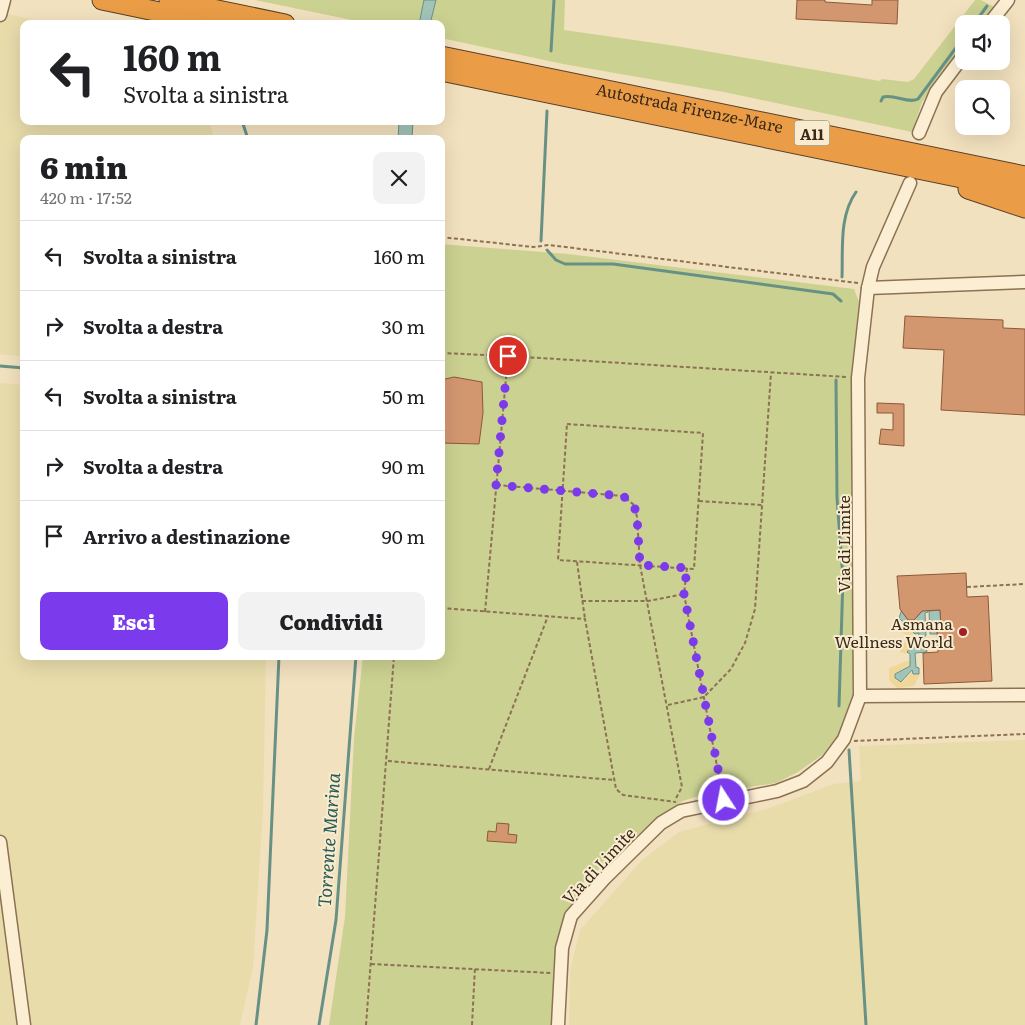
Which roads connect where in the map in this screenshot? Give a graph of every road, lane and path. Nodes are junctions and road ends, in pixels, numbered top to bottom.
1 (4, 0) edge
2 (102, 0) edge
3 (992, 0) edge
4 (1007, 0) edge
5 (167, 7) edge
6 (0, 15) edge
7 (996, 15) edge
8 (223, 18) edge
9 (244, 20) edge
10 (445, 57) edge
11 (955, 67) edge
12 (445, 72) edge
13 (919, 133) dead end
14 (934, 172) junction
15 (1025, 176) edge
16 (910, 183) dead end
17 (1025, 191) edge
18 (1025, 208) edge
19 (445, 237) edge
20 (1025, 282) edge
21 (846, 283) dead end
22 (868, 288) junction
23 (445, 353) edge
24 (508, 356) junction
25 (771, 372) junction
26 (844, 376) dead end
27 (496, 485) junction
28 (562, 492) junction
29 (698, 501) junction
30 (762, 505) junction
31 (577, 561) junction
32 (640, 565) junction
33 (687, 568) junction
34 (1025, 584) edge
35 (967, 587) dead end
36 (684, 594) junction
37 (582, 601) junction
38 (648, 601) junction
39 (445, 608) edge
40 (484, 612) junction
41 (548, 616) junction
42 (584, 619) junction
43 (394, 660) edge
44 (1025, 695) edge
45 (860, 696) junction
46 (704, 697) junction
47 (668, 705) junction
48 (1025, 734) edge
49 (848, 742) dead end
50 (388, 761) junction
51 (489, 769) junction
52 (614, 780) junction
53 (724, 800) junction
54 (678, 805) junction
55 (0, 842) edge
56 (371, 964) junction
57 (475, 967) junction
58 (560, 974) junction
59 (24, 1025) edge
60 (366, 1025) edge
61 (472, 1025) edge
62 (558, 1025) edge

1 - 6 street
2 - 5 highway
3 - 4 street
4 - 7 street
5 - 8 highway
8 - 9 highway
10 - 15 highway, Autostrada Firenze-Mare / A11
11 - 13 street
12 - 14 highway, Autostrada Firenze-Mare / A11
14 - 17 highway, Autostrada Firenze-Mare / A11
14 - 18 highway
16 - 22 street, Via di Limite
19 - 21 path
20 - 22 street
22 - 45 street, Via di Limite
23 - 24 path
24 - 25 path
24 - 27 path
25 - 26 path
25 - 30 path
27 - 28 path
27 - 40 path
28 - 29 path
28 - 31 path
28 - 32 path
29 - 30 path
29 - 33 path
30 - 46 path
31 - 32 path
31 - 37 path
32 - 33 path
32 - 38 path
33 - 36 path
34 - 35 path
36 - 38 path
36 - 46 path
37 - 38 path
37 - 42 path
38 - 47 path
39 - 40 path
40 - 41 path
41 - 42 path
41 - 51 path
42 - 52 path
43 - 50 path
44 - 45 street
45 - 53 street, Via di Limite
46 - 47 path
46 - 53 path
47 - 54 path
48 - 49 path
50 - 51 path
50 - 56 path
51 - 52 path
52 - 54 path
53 - 54 street, Via di Limite
54 - 58 street, Via di Limite
55 - 59 street
56 - 57 path
56 - 60 path
57 - 58 path
57 - 61 path
58 - 62 street, Via di Limite

